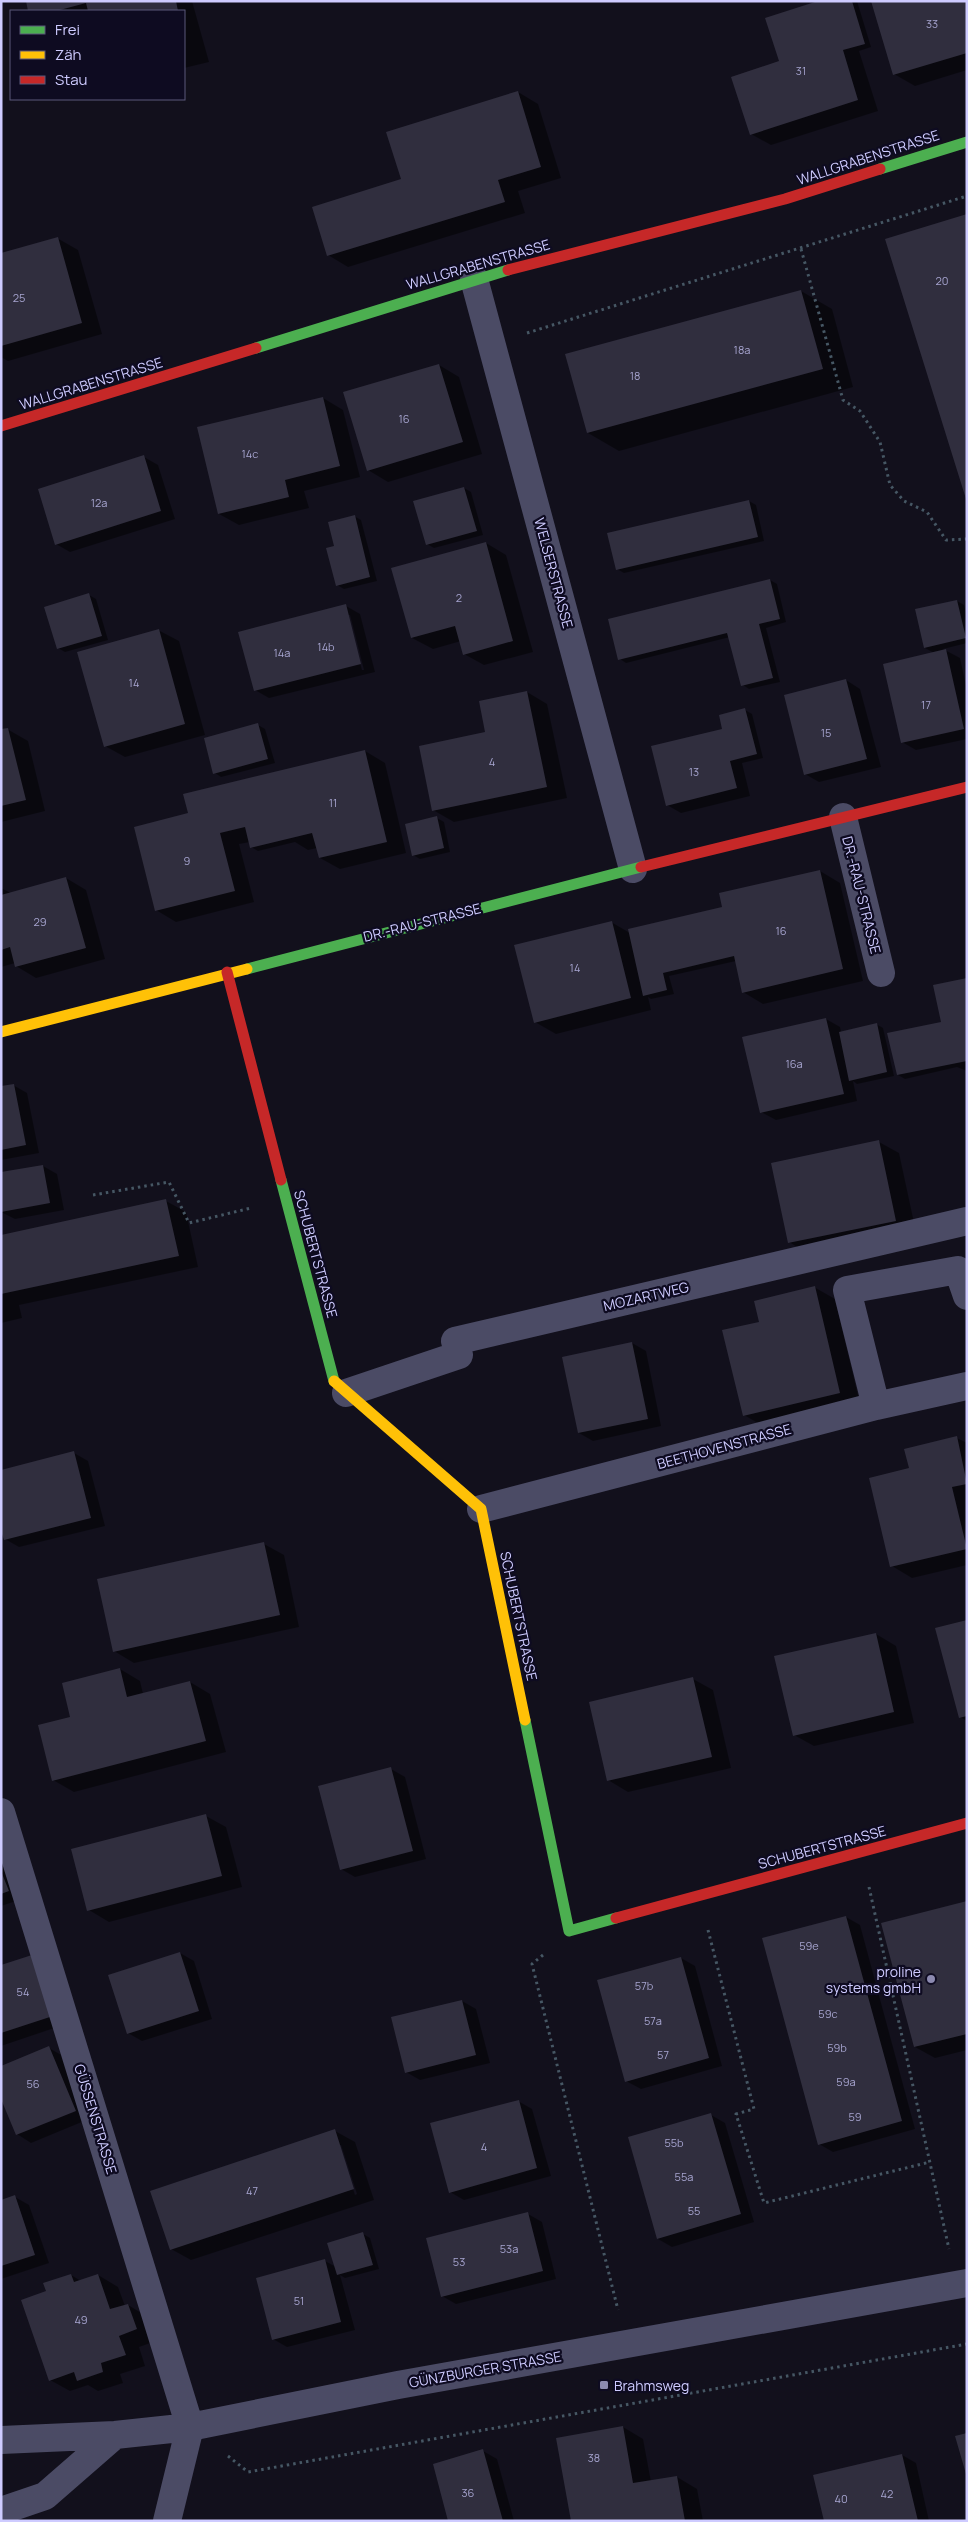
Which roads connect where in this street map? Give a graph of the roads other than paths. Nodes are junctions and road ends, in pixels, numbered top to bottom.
1 (967, 142) edge
2 (474, 279) junction
3 (1, 426) edge
4 (967, 787) edge
5 (843, 817) junction
6 (633, 869) junction
7 (227, 972) junction
8 (881, 973) dead end
9 (1, 1032) edge
10 (967, 1221) edge
11 (967, 1296) edge
12 (967, 1386) edge
13 (346, 1393) junction
14 (876, 1406) junction
15 (481, 1509) junction
16 (1, 1812) edge
17 (967, 1823) edge
18 (962, 2283) edge
19 (190, 2427) junction
20 (115, 2435) junction
21 (1, 2440) edge
22 (1, 2511) edge
23 (167, 2521) edge

1 - 2 street, WALLGRABENSTRASSE
2 - 3 street, WALLGRABENSTRASSE
2 - 6 street, WELSERSTRASSE
4 - 5 street, DR.-RAU-STRASSE
5 - 6 street, DR.-RAU-STRASSE
5 - 8 street, DR.-RAU-STRASSE
6 - 7 street, DR.-RAU-STRASSE
7 - 9 street, DR.-RAU-STRASSE
7 - 13 street, SCHUBERTSTRASSE
10 - 13 street, MOZARTWEG
11 - 14 street
12 - 14 street, BEETHOVENSTRASSE
13 - 15 street, SCHUBERTSTRASSE
14 - 15 street, BEETHOVENSTRASSE
15 - 17 street, SCHUBERTSTRASSE
16 - 19 street, GÜSSENSTRASSE
18 - 19 street, GÜNZBURGER STRASSE
19 - 20 street, GÜNZBURGER STRASSE
19 - 23 street
20 - 21 street, GÜNZBURGER STRASSE
20 - 22 street

